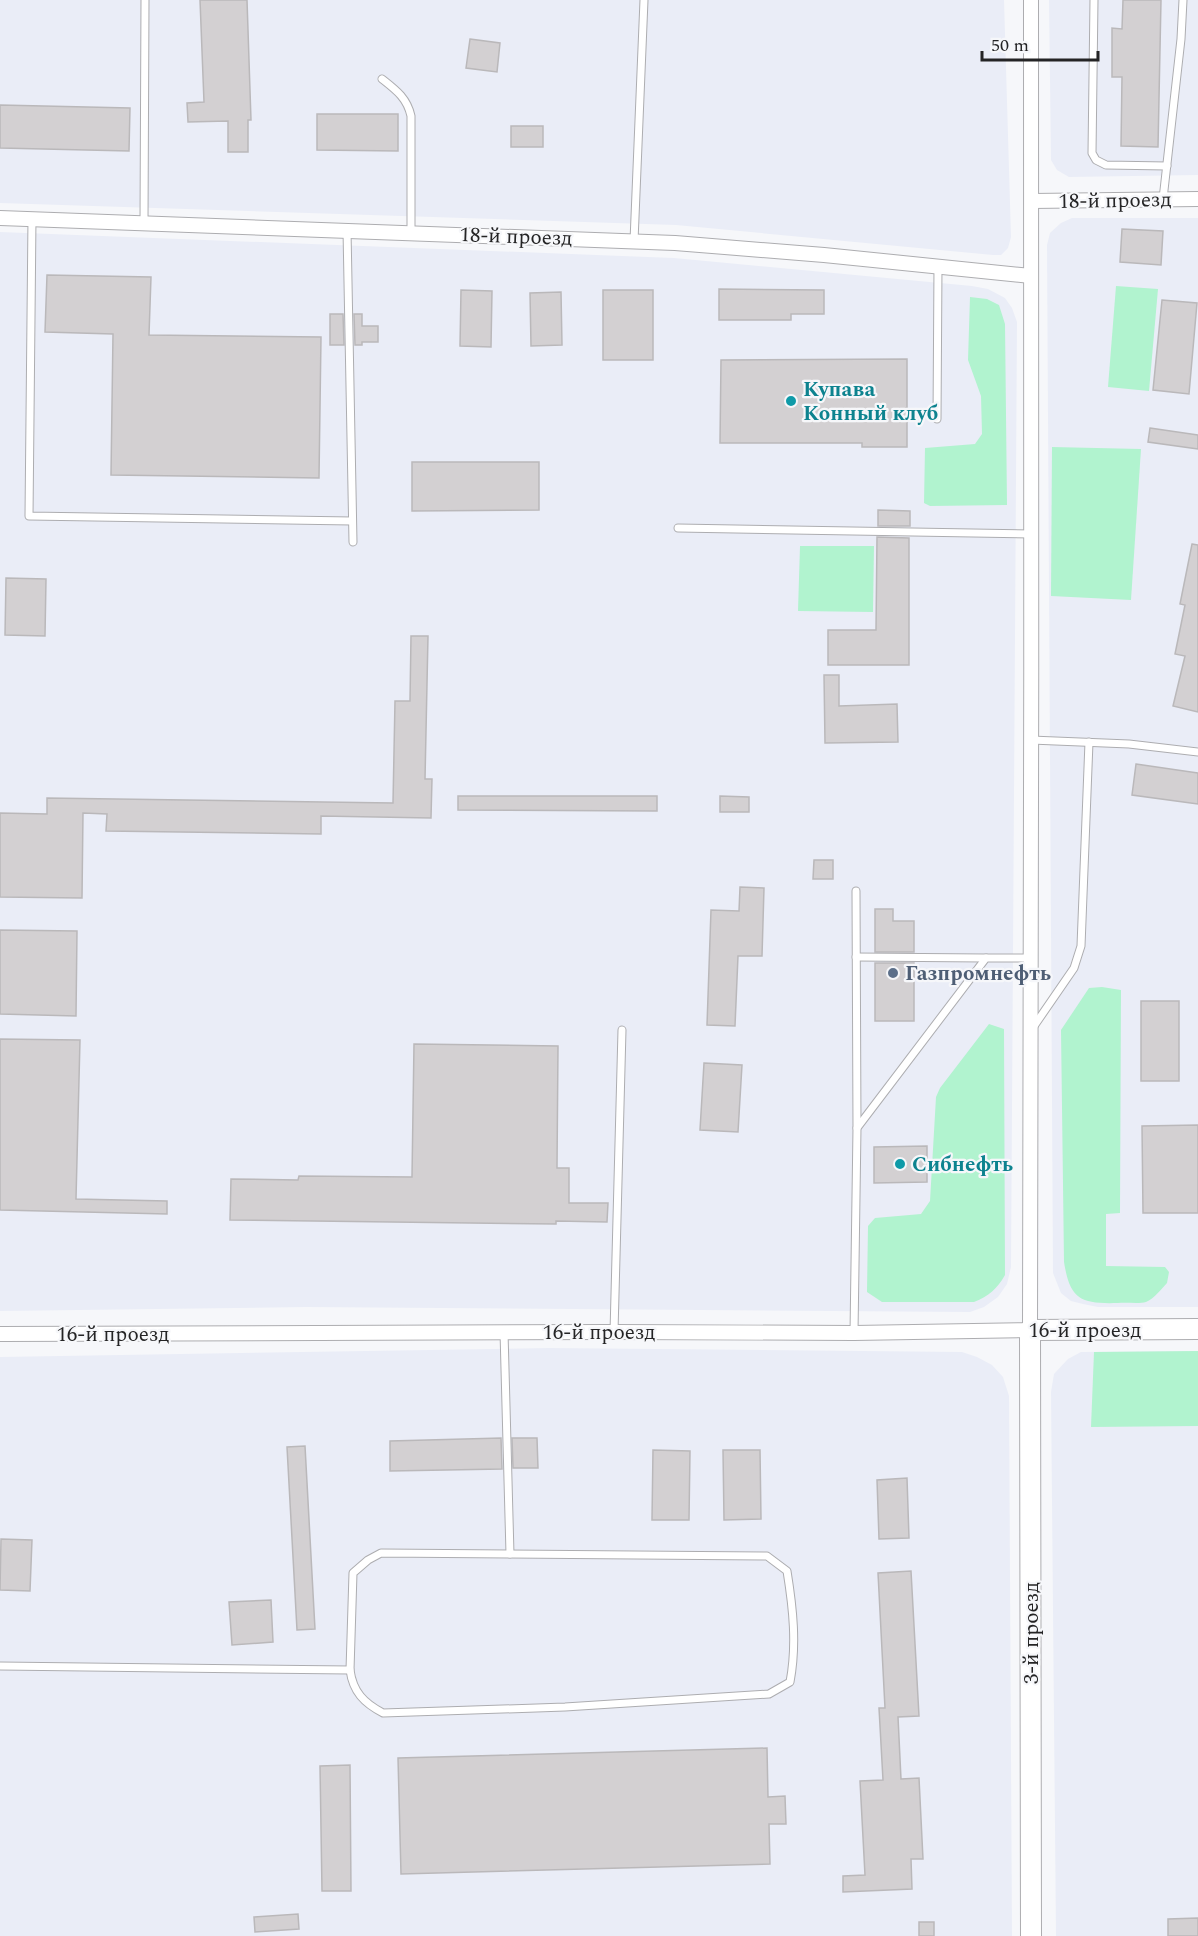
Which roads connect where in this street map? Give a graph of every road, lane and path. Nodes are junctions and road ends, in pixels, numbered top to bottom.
1 (145, 0) edge
2 (644, 0) edge
3 (1031, 0) edge
4 (1094, 0) edge
5 (1183, 0) edge
6 (382, 79) dead end
7 (1167, 166) junction
8 (1198, 198) edge
9 (1163, 199) junction
10 (1032, 201) junction
11 (0, 218) edge
12 (32, 218) junction
13 (144, 222) junction
14 (347, 230) junction
15 (411, 232) junction
16 (634, 241) junction
17 (938, 266) junction
18 (1031, 276) junction
19 (938, 419) dead end
20 (352, 521) junction
21 (678, 528) dead end
22 (1032, 534) junction
23 (353, 542) dead end
24 (1031, 740) junction
25 (1089, 742) junction
26 (1198, 752) edge
27 (856, 891) dead end
28 (856, 957) junction
29 (986, 958) junction
30 (1030, 958) junction
31 (622, 1030) dead end
32 (1029, 1034) junction
33 (857, 1128) junction
34 (1198, 1329) edge
35 (1030, 1330) junction
36 (504, 1332) junction
37 (614, 1332) junction
38 (854, 1333) junction
39 (0, 1334) edge
40 (510, 1554) junction
41 (0, 1666) edge
42 (350, 1670) junction
43 (1031, 1936) edge

1 - 13 lane
2 - 16 lane
3 - 10 street
4 - 7 lane
5 - 7 lane
6 - 15 lane
7 - 9 lane
8 - 9 street, 18-й проезд
9 - 10 street, 18-й проезд
10 - 18 street
11 - 12 street, 18-й проезд
12 - 13 street, 18-й проезд
12 - 20 lane
13 - 14 street, 18-й проезд
14 - 15 street, 18-й проезд
14 - 20 lane
15 - 16 street, 18-й проезд
16 - 17 street, 18-й проезд
17 - 18 street, 18-й проезд
17 - 19 lane
18 - 22 street
20 - 23 lane
21 - 22 lane
22 - 24 street
24 - 25 lane
24 - 30 street
25 - 26 lane
25 - 32 lane
27 - 28 lane
28 - 29 lane
28 - 33 lane
29 - 30 lane
29 - 33 lane
30 - 32 street
31 - 37 lane
32 - 35 street
33 - 38 lane
34 - 35 street, 16-й проезд
35 - 38 street, 16-й проезд
35 - 43 street, 3-й проезд
36 - 37 street, 16-й проезд
36 - 39 street, 16-й проезд
36 - 40 lane
37 - 38 street, 16-й проезд
40 - 42 lane
40 - 42 lane
41 - 42 lane

